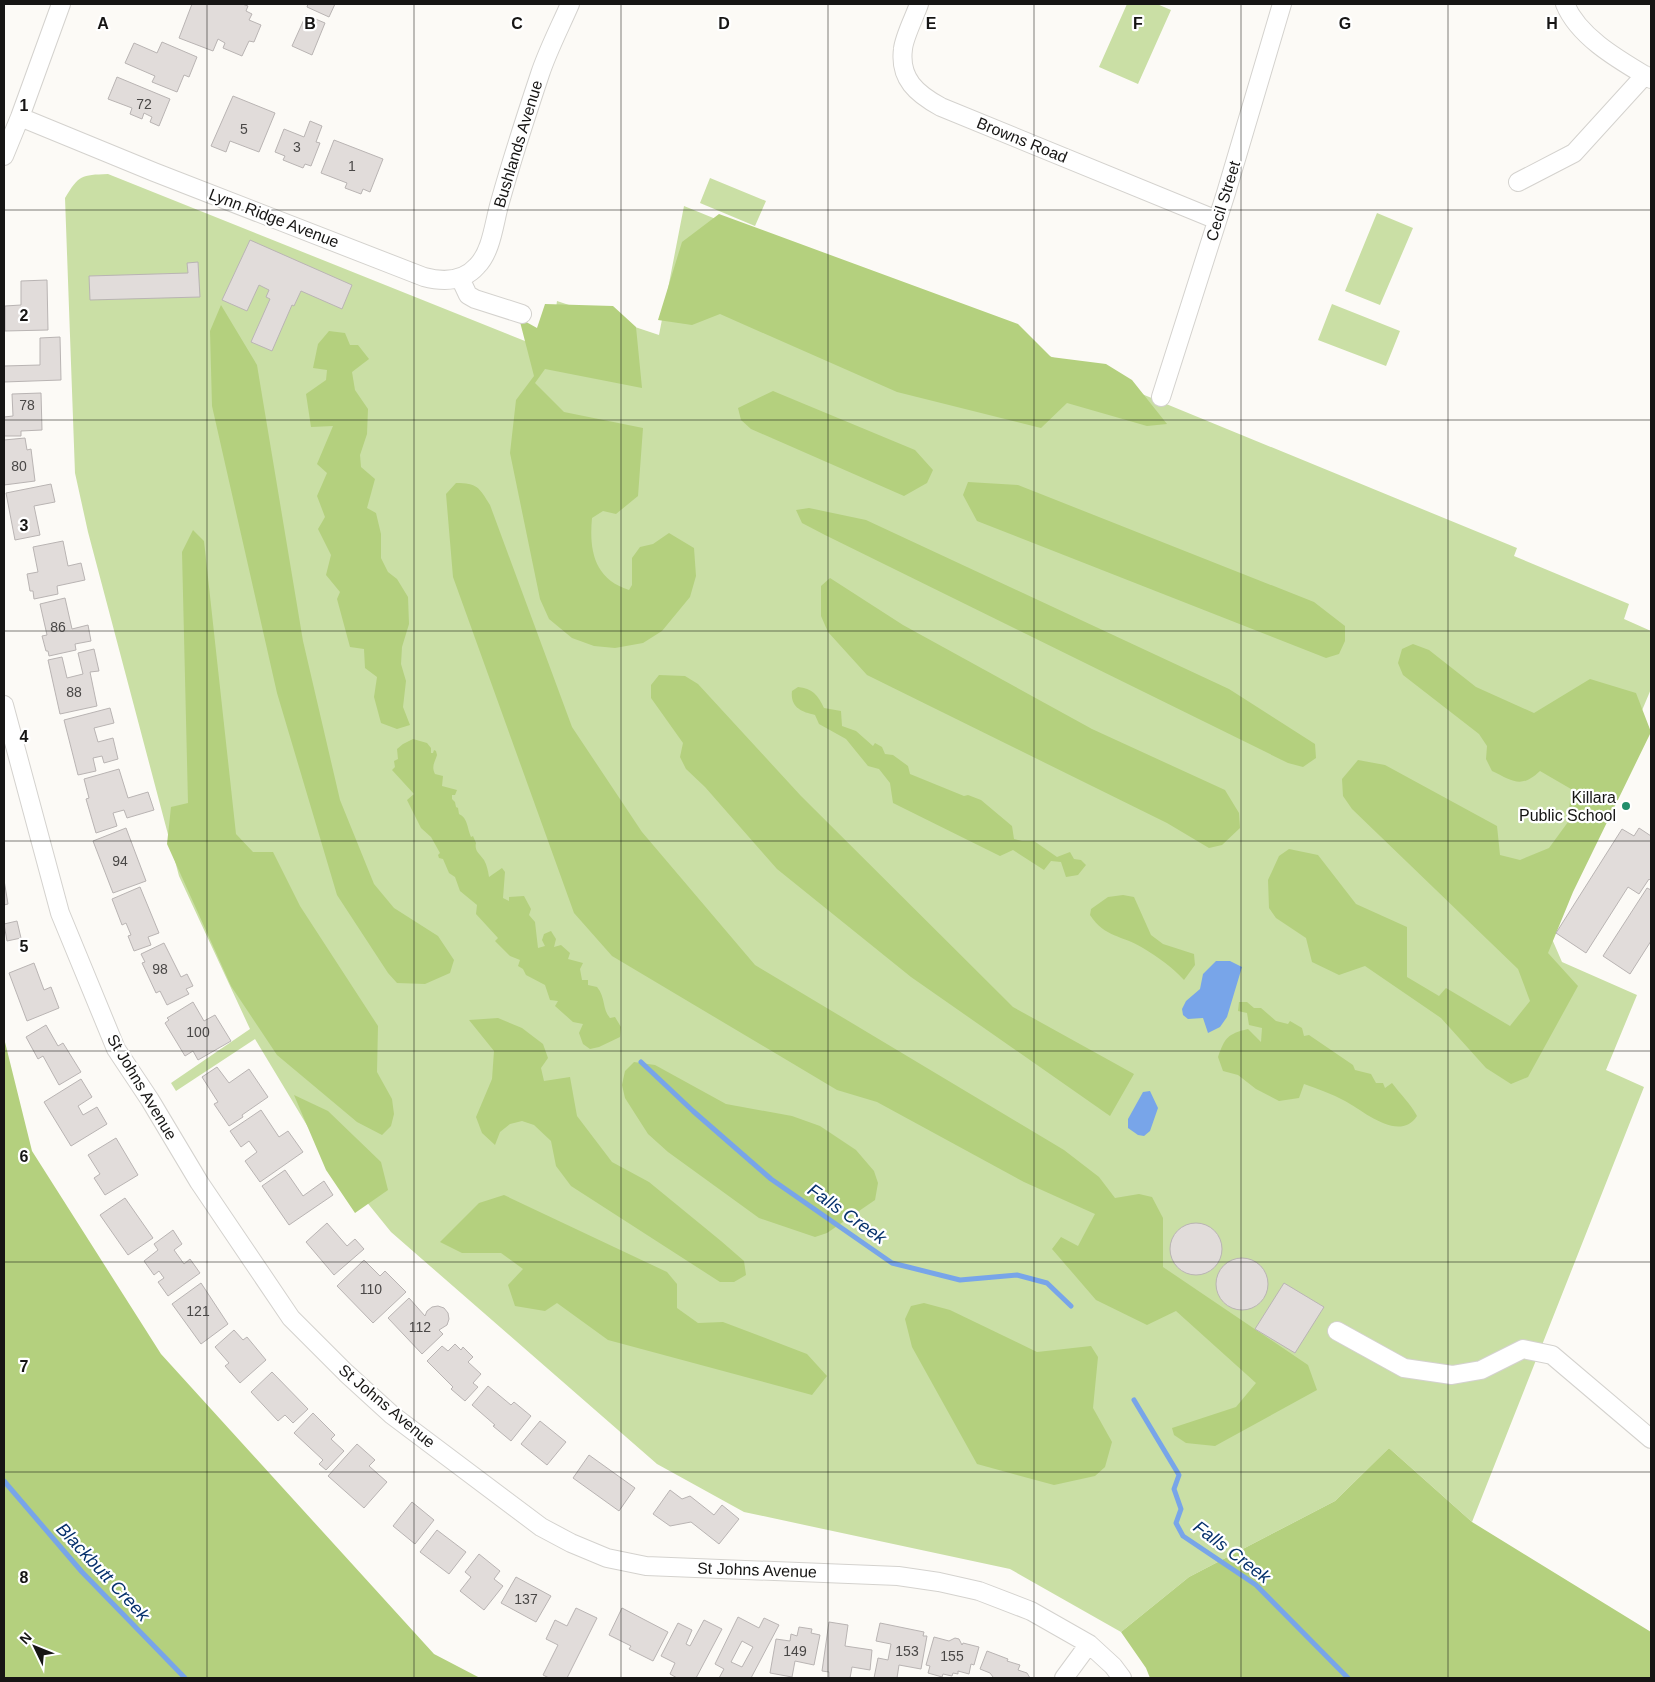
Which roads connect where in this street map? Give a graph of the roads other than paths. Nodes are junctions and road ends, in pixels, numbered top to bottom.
1 (61, 4) edge
2 (570, 4) edge
3 (919, 4) edge
4 (1282, 4) edge
5 (1565, 4) edge
6 (1648, 77) edge
7 (20, 116) junction
8 (4, 156) edge
9 (1518, 182) dead end
10 (1217, 220) junction
11 (460, 278) junction
12 (522, 314) dead end
13 (1160, 396) dead end
14 (4, 704) edge
15 (1337, 1331) dead end
16 (1650, 1434) edge
17 (1089, 1644) junction
18 (1064, 1678) edge
19 (1122, 1678) edge

1 - 7 street
2 - 11 street, Bushlands Avenue
3 - 10 street, Browns Road
4 - 10 street, Cecil Street
5 - 6 street
6 - 9 street
7 - 8 street
7 - 11 street, Lynn Ridge Avenue
10 - 13 street, Cecil Street
11 - 12 street
14 - 17 street, St Johns Avenue
15 - 16 street
17 - 18 street
17 - 19 street, St Johns Avenue

